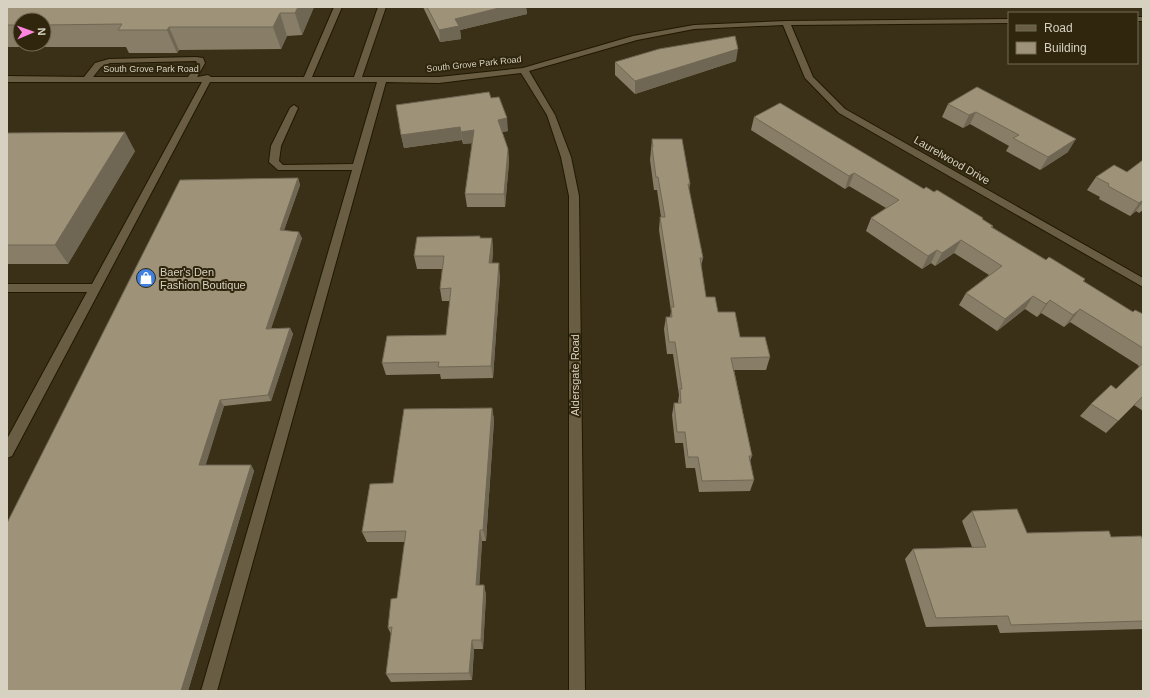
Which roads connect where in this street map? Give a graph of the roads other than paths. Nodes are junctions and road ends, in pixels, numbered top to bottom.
1 (338, 7) edge
2 (382, 7) edge
3 (1008, 21) edge
4 (786, 23) junction
5 (524, 70) junction
6 (192, 78) junction
7 (208, 78) junction
8 (7, 79) edge
9 (87, 79) junction
10 (307, 80) junction
11 (357, 80) junction
12 (382, 80) junction
13 (294, 108) dead end
14 (357, 167) junction
15 (1143, 283) edge
16 (7, 288) edge
17 (95, 288) junction
18 (7, 452) edge
19 (209, 691) edge
20 (577, 691) edge

1 - 10 street
2 - 11 street
3 - 4 street, South Grove Park Road
4 - 5 street, South Grove Park Road
4 - 15 street, Laurelwood Drive
5 - 12 street, South Grove Park Road
5 - 20 street, Aldersgate Road
6 - 7 street, South Grove Park Road
6 - 9 street, South Grove Park Road
6 - 9 street
7 - 10 street, South Grove Park Road
7 - 17 street
8 - 9 street, South Grove Park Road
10 - 11 street, South Grove Park Road
11 - 12 street, South Grove Park Road
12 - 14 street
13 - 14 street
14 - 19 street
16 - 17 street
17 - 18 street

